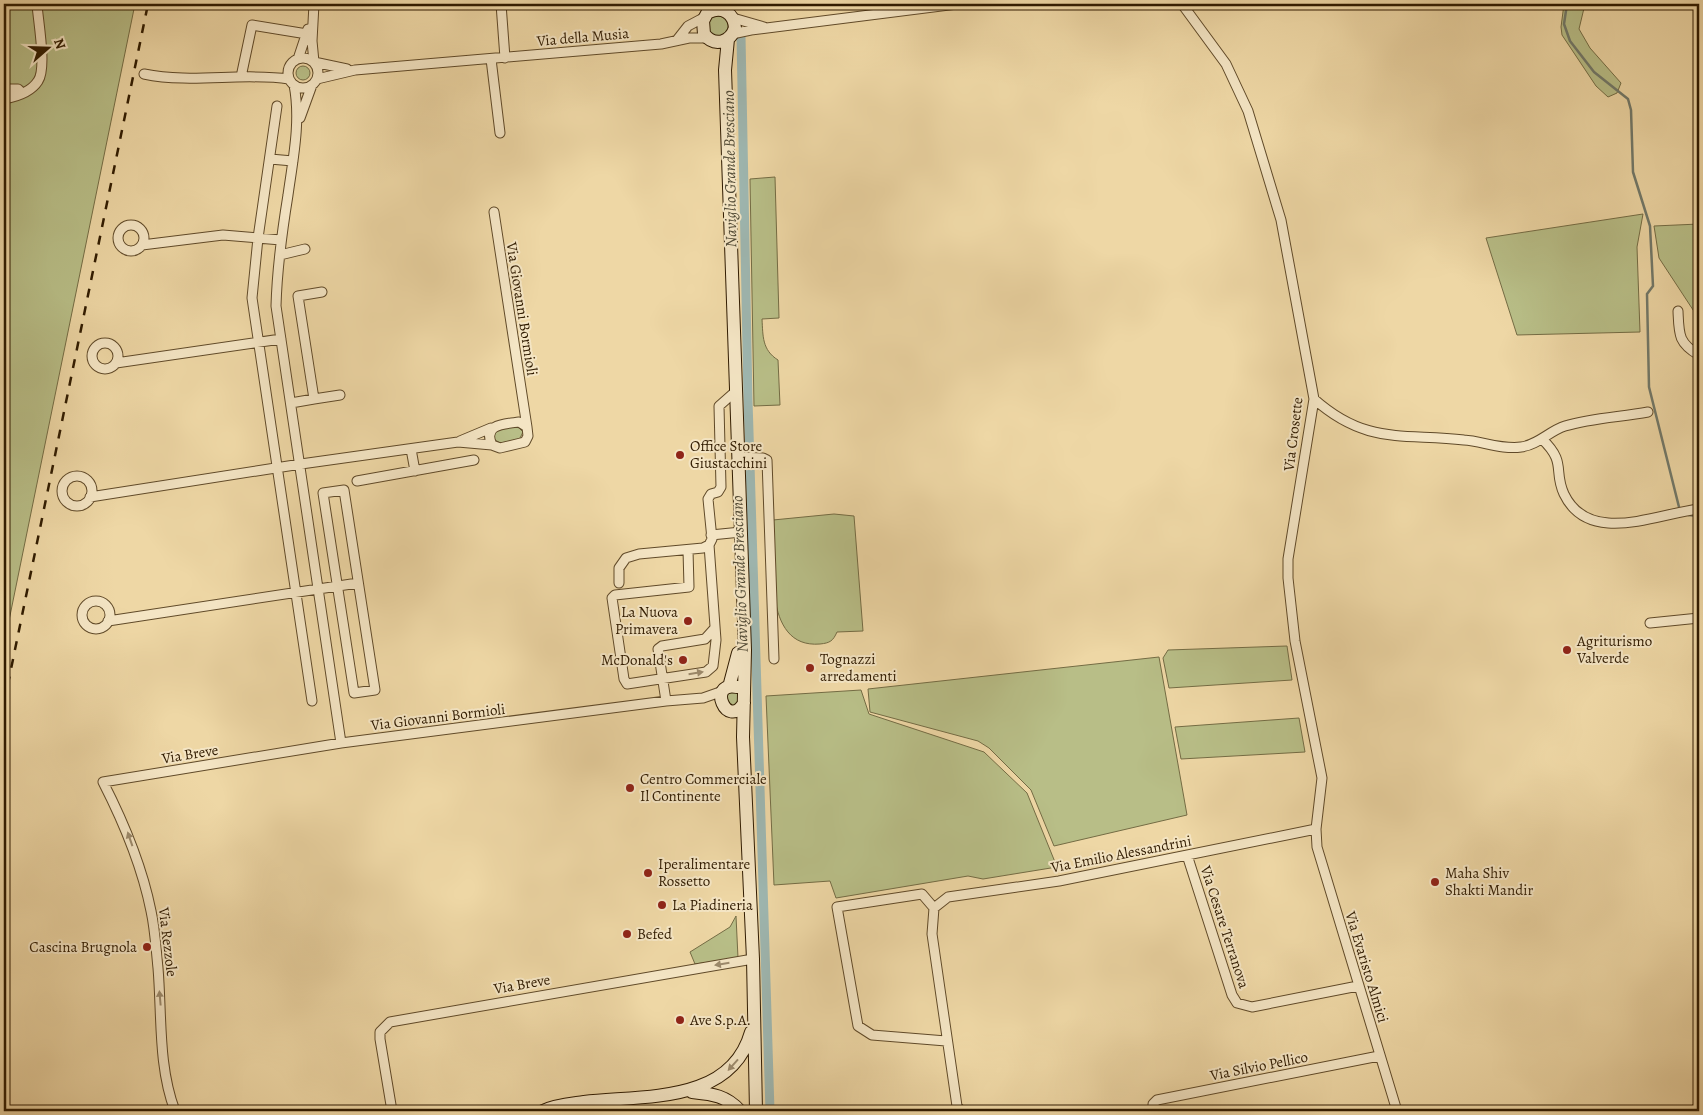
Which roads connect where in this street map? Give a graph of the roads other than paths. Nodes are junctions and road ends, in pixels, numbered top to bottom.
1 (37, 4) edge
2 (501, 4) edge
3 (957, 4) edge
4 (1182, 4) edge
5 (935, 5) edge
6 (314, 6) edge
7 (709, 11) edge
8 (728, 11) edge
9 (769, 29) junction
10 (307, 34) junction
11 (730, 37) junction
12 (677, 40) junction
13 (710, 40) junction
14 (506, 58) junction
15 (298, 59) junction
16 (491, 59) junction
17 (314, 62) junction
18 (289, 67) junction
19 (355, 70) junction
20 (725, 70) junction
21 (144, 74) dead end
22 (266, 76) junction
23 (241, 77) junction
24 (291, 82) junction
25 (315, 82) junction
26 (4, 89) edge
27 (22, 93) junction
28 (4, 99) edge
29 (277, 106) dead end
30 (296, 130) junction
31 (500, 132) dead end
32 (270, 159) junction
33 (293, 162) junction
34 (494, 212) dead end
35 (258, 238) junction
36 (281, 240) junction
37 (142, 245) dead end
38 (305, 250) dead end
39 (280, 254) junction
40 (322, 292) dead end
41 (1678, 312) dead end
42 (281, 339) junction
43 (257, 343) junction
44 (1699, 355) edge
45 (116, 363) dead end
46 (736, 391) junction
47 (340, 395) dead end
48 (314, 399) junction
49 (1314, 399) junction
50 (291, 403) junction
51 (1648, 412) dead end
52 (523, 424) junction
53 (491, 428) junction
54 (1542, 439) junction
55 (458, 442) junction
56 (492, 445) junction
57 (411, 449) junction
58 (742, 458) junction
59 (474, 460) dead end
60 (301, 464) junction
61 (276, 468) junction
62 (414, 471) junction
63 (357, 481) dead end
64 (90, 497) dead end
65 (1699, 509) edge
66 (741, 532) junction
67 (711, 536) junction
68 (709, 545) junction
69 (688, 550) junction
70 (358, 582) junction
71 (620, 583) dead end
72 (338, 586) junction
73 (317, 589) junction
74 (742, 591) junction
75 (295, 593) junction
76 (1699, 618) edge
77 (108, 621) dead end
78 (1650, 622) dead end
79 (714, 629) junction
80 (705, 639) junction
81 (714, 651) junction
82 (774, 659) dead end
83 (662, 679) junction
84 (726, 689) junction
85 (744, 698) junction
86 (694, 699) junction
87 (312, 701) dead end
88 (666, 701) junction
89 (726, 709) junction
90 (743, 737) junction
91 (341, 743) junction
92 (103, 782) joint
93 (1316, 829) junction
94 (1187, 855) junction
95 (934, 908) junction
96 (753, 959) junction
97 (1358, 986) junction
98 (754, 1022) junction
99 (946, 1041) junction
100 (1379, 1056) junction
101 (684, 1091) junction
102 (564, 1108) edge
103 (1699, 1110) edge
104 (175, 1111) edge
105 (392, 1111) edge
106 (543, 1111) edge
107 (740, 1111) edge
108 (756, 1111) edge
109 (961, 1111) edge
110 (1153, 1111) edge
111 (1397, 1111) edge
112 (1695, 1111) edge

1 - 27 street
2 - 14 street
3 - 5 street
4 - 49 street, Via Crosette
5 - 9 street
6 - 10 street
6 - 17 street
7 - 8 main road
7 - 12 street
7 - 13 main road
8 - 9 street
8 - 11 main road
9 - 11 street
10 - 15 street
10 - 23 street
11 - 13 main road
11 - 20 main road
12 - 13 street, Via della Musia
12 - 14 street, Via della Musia
13 - 20 main road
14 - 16 street, Via della Musia
15 - 17 street, Via della Musia
15 - 18 street, Via della Musia
16 - 19 street, Via della Musia
16 - 31 street
17 - 19 street, Via della Musia
17 - 25 street
18 - 22 street, Via della Musia
18 - 24 street
19 - 25 street, Via della Musia
20 - 46 main road
21 - 23 street, Via della Musia
22 - 23 street, Via della Musia
22 - 24 street, Via della Musia
24 - 25 street, Via della Musia
24 - 30 street
25 - 30 street
26 - 27 street
27 - 28 street
29 - 32 street
30 - 33 street
32 - 33 street
32 - 35 street
33 - 36 street
34 - 52 street, Via Giovanni Bormioli
35 - 36 street
35 - 37 street
35 - 43 street
36 - 39 street
38 - 39 street
39 - 42 street
40 - 48 street
41 - 44 street
42 - 43 street
42 - 50 street
43 - 45 street
43 - 61 street
46 - 58 main road
46 - 67 street
47 - 48 street
48 - 50 street
49 - 54 street
49 - 93 street, Via Crosette
50 - 60 street
51 - 54 street
52 - 53 street, Via Giovanni Bormioli
52 - 56 street, Via Giovanni Bormioli
53 - 55 street, Via Giovanni Bormioli
53 - 56 street
54 - 65 street
55 - 56 street, Via Giovanni Bormioli
55 - 57 street, Via Giovanni Bormioli
57 - 60 street, Via Giovanni Bormioli
57 - 62 street
58 - 66 main road
58 - 82 street
59 - 62 street
60 - 61 street, Via Giovanni Bormioli
60 - 73 street
61 - 64 street, Via Giovanni Bormioli
61 - 75 street
62 - 63 street
66 - 67 street
66 - 74 main road
67 - 68 street
68 - 69 street
68 - 79 street
69 - 71 street
69 - 83 street
70 - 72 street
70 - 72 street
70 - 72 street
72 - 73 street
73 - 75 street
73 - 91 street
74 - 84 main road
74 - 85 main road
75 - 77 street
75 - 87 street
76 - 78 street
79 - 80 street
79 - 81 street
80 - 81 street
80 - 83 street
83 -> 81 street
83 - 88 street
84 - 85 main road
84 - 86 street
84 - 89 main road
85 - 89 main road
85 - 90 main road
86 - 88 street, Via Giovanni Bormioli
86 - 89 street
88 - 91 street, Via Giovanni Bormioli
89 - 90 main road
90 - 96 main road
91 - 92 street, Via Breve
104 -> 92 street, Via Rezzole
93 - 94 street, Via Emilio Alessandrini
93 - 97 street, Via Evaristo Almici
94 - 95 street, Via Emilio Alessandrini
94 - 97 street, Via Cesare Terranova
95 - 99 street
95 - 99 street
96 - 98 main road
96 -> 105 street, Via Breve
97 - 100 street, Via Evaristo Almici
98 -> 101 main road
98 - 108 main road
99 - 109 street
100 - 110 street, Via Silvio Pellico
100 - 111 street, Via Evaristo Almici
101 - 102 main road
101 - 107 main road
102 - 106 main road
103 - 112 main road

